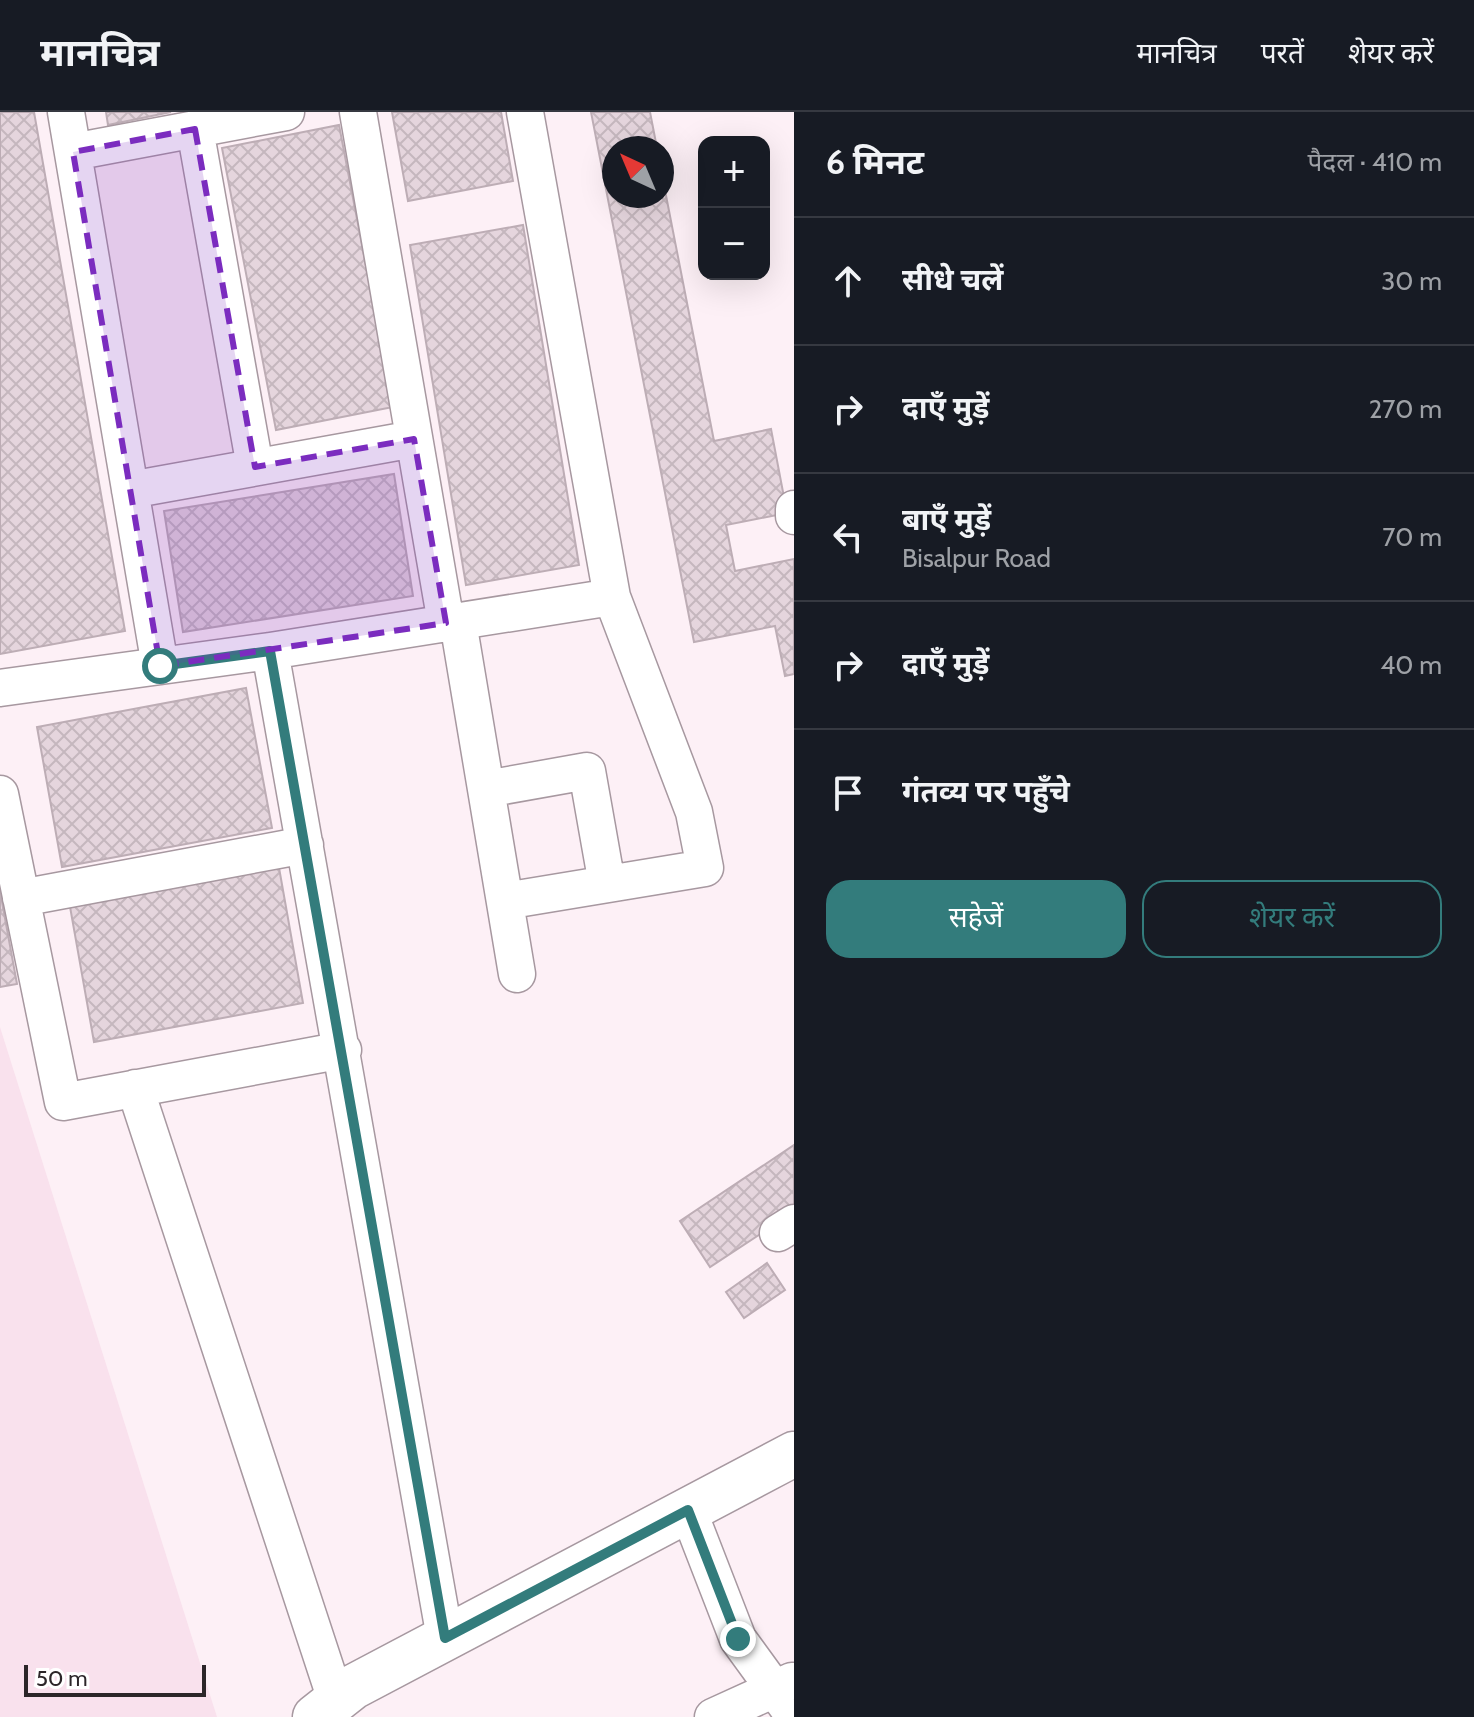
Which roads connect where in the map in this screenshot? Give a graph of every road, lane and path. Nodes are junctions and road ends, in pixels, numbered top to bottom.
1 (66, 112) edge
2 (286, 112) edge
3 (358, 112) edge
4 (525, 112) edge
5 (195, 129) junction
6 (73, 152) junction
7 (414, 439) junction
8 (255, 467) junction
9 (130, 490) junction
10 (794, 509) edge
11 (794, 516) edge
12 (612, 597) junction
13 (452, 622) junction
14 (270, 651) junction
15 (160, 666) junction
16 (0, 688) edge
17 (486, 789) junction
18 (0, 794) edge
19 (305, 845) junction
20 (607, 884) junction
21 (21, 898) junction
22 (505, 901) junction
23 (517, 974) dead end
24 (343, 1050) junction
25 (135, 1088) junction
26 (794, 1454) edge
27 (688, 1510) junction
28 (445, 1638) junction
29 (783, 1684) edge
30 (325, 1709) edge
31 (794, 1716) edge
32 (713, 1717) edge

1 - 6 street
2 - 5 street
3 - 7 street
4 - 12 street
5 - 6 street
5 - 8 street
6 - 9 street
7 - 8 street
7 - 13 street
8 - 9 street
9 - 15 street
10 - 11 street
12 - 13 street
12 - 20 street
13 - 14 street
13 - 17 street
14 - 15 street
14 - 19 street
15 - 16 street
17 - 20 street
17 - 22 street
18 - 21 street
19 - 21 street
19 - 24 street
20 - 22 street
21 - 25 street
22 - 23 street
24 - 25 street
24 - 28 street
25 - 30 street
26 - 27 main road
27 - 28 main road
27 - 29 street
28 - 30 main road
29 - 31 street
29 - 32 street

